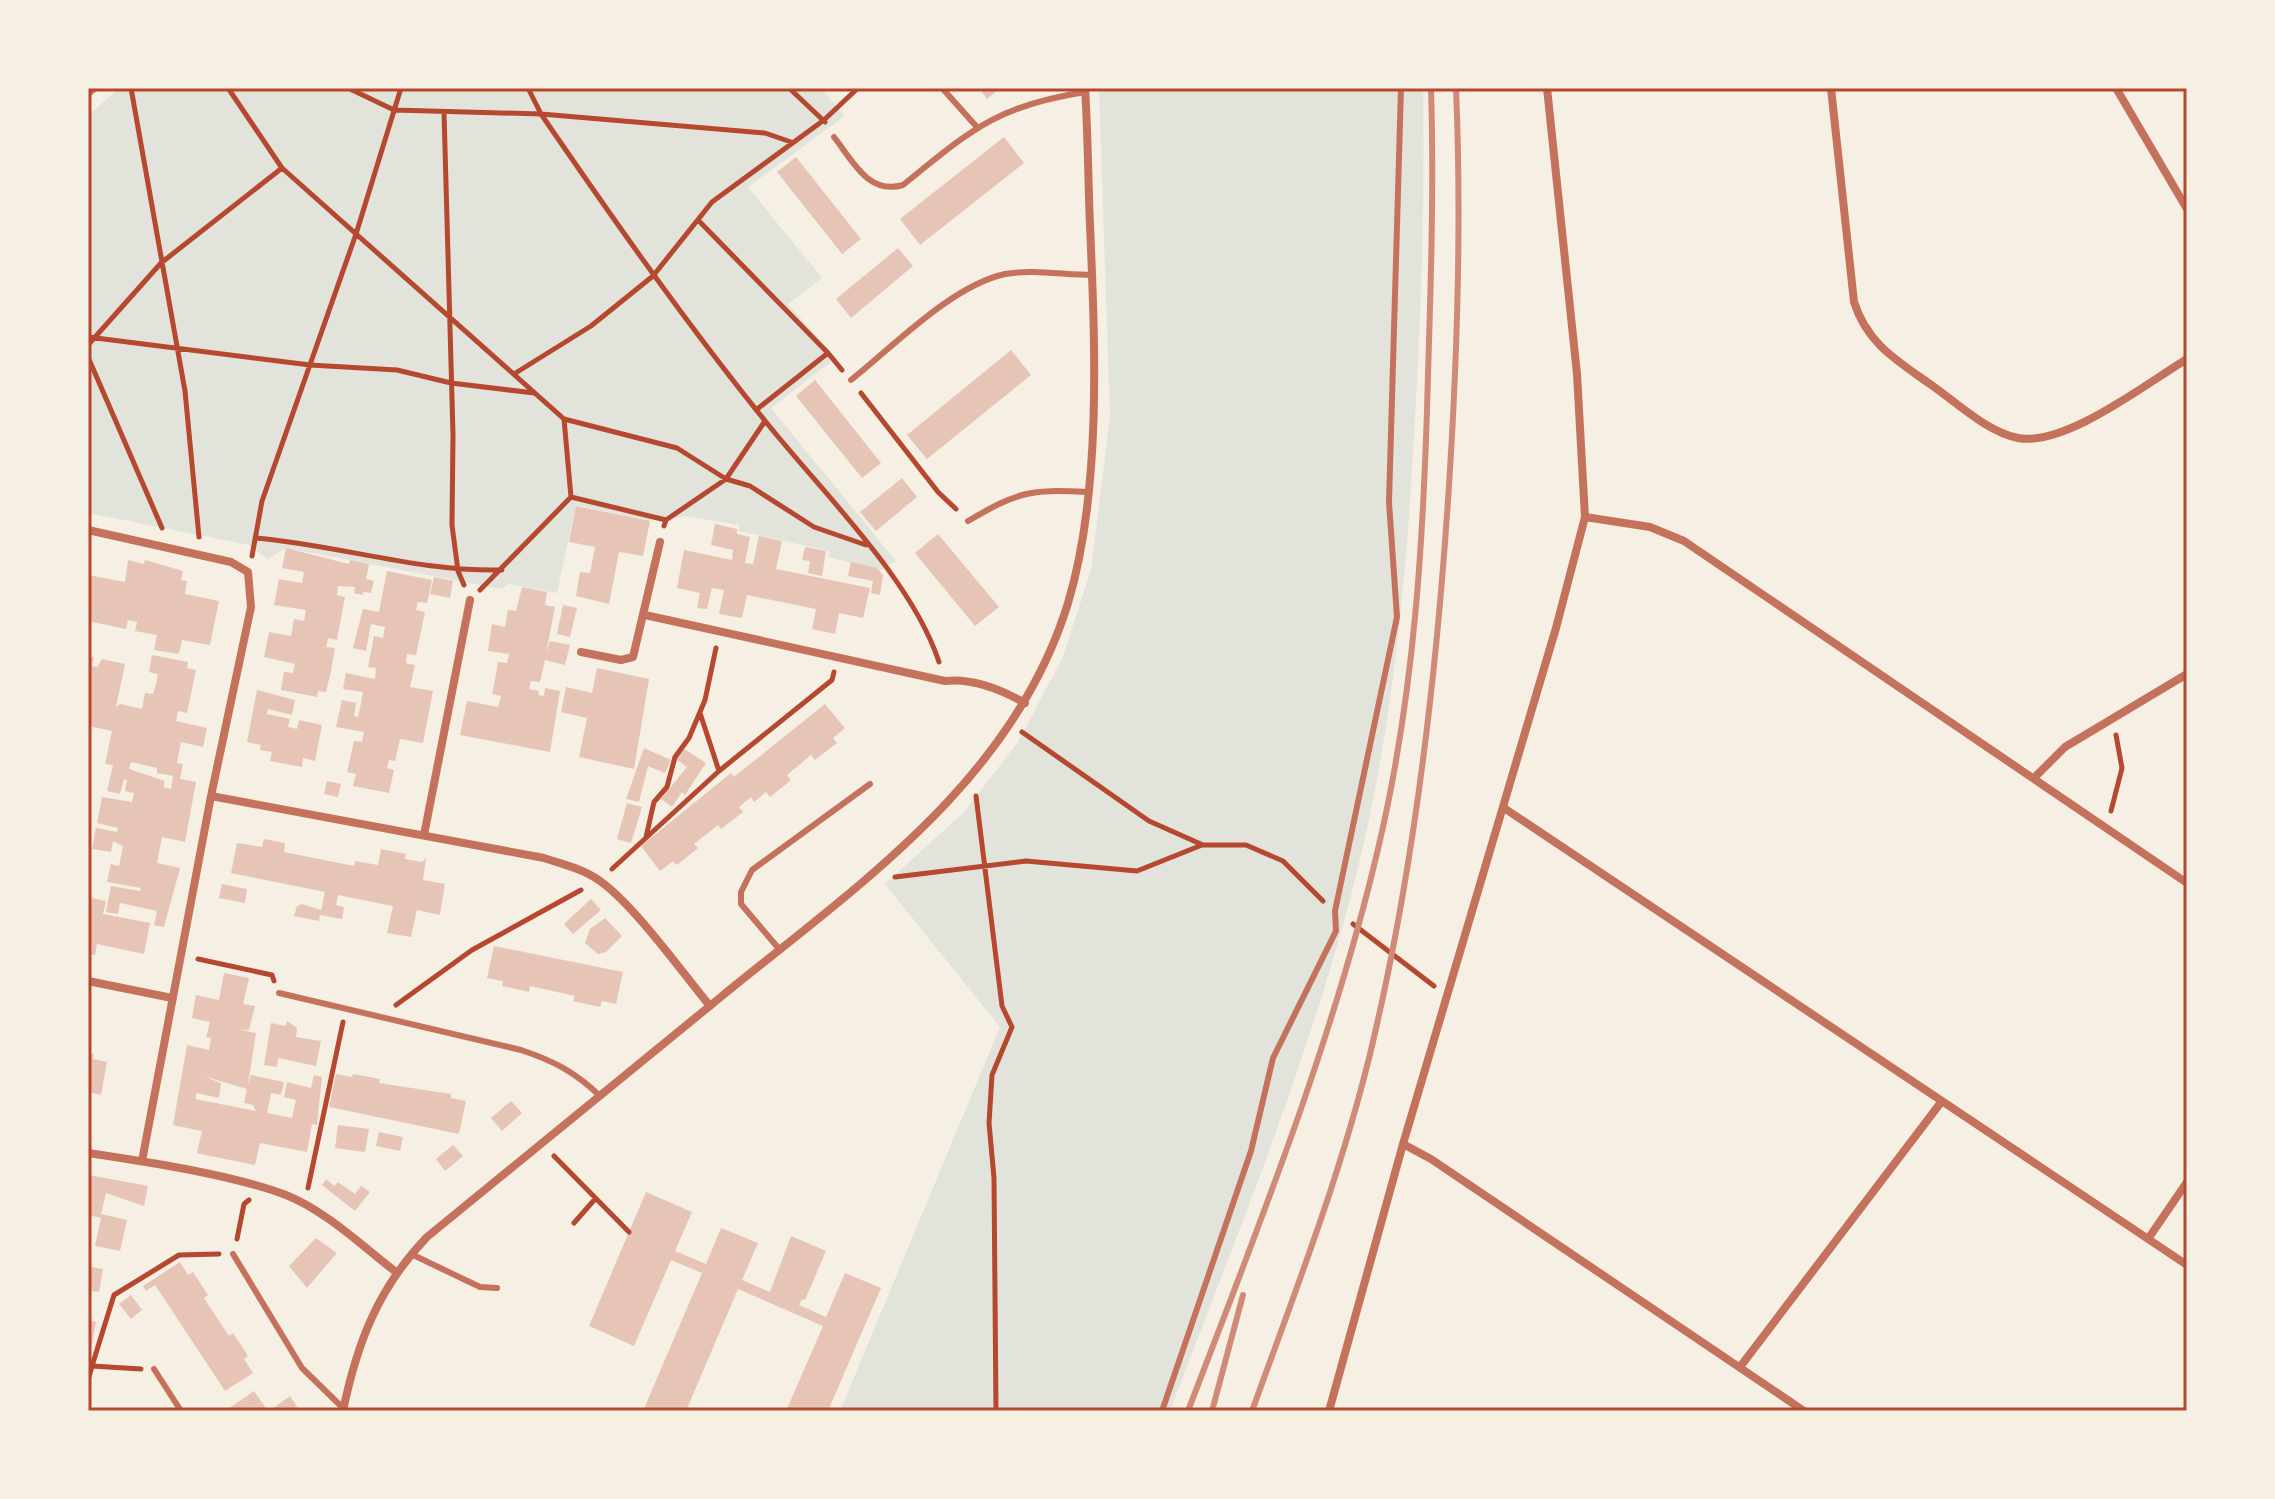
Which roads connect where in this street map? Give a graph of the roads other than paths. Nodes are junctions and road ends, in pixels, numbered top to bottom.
1 (94, 88) edge
2 (942, 88) edge
3 (1039, 88) edge
4 (1401, 88) edge
5 (1547, 88) edge
6 (1831, 88) edge
7 (2116, 88) edge
8 (1085, 90) edge
9 (88, 93) edge
10 (1040, 99) junction
11 (976, 126) junction
12 (834, 137) road end
13 (2187, 209) edge
14 (1092, 275) junction
15 (2187, 359) edge
16 (851, 380) road end
17 (1086, 492) junction
18 (1585, 517) junction
19 (968, 521) road end
20 (88, 530) edge
21 (660, 542) road end
22 (470, 600) road end
23 (645, 615) junction
24 (581, 652) dead end
25 (2187, 674) edge
26 (1025, 703) junction
27 (2034, 778) junction
28 (870, 784) dead end
29 (211, 796) junction
30 (1504, 808) junction
31 (424, 835) junction
32 (2187, 883) edge
33 (780, 950) junction
34 (88, 981) edge
35 (279, 993) road end
36 (172, 998) junction
37 (710, 1006) junction
38 (600, 1096) junction
39 (1942, 1101) junction
40 (1403, 1144) junction
41 (88, 1153) edge
42 (142, 1161) junction
43 (2187, 1182) edge
44 (2148, 1239) junction
45 (233, 1254) road end
46 (411, 1254) junction
47 (2187, 1265) edge
48 (396, 1272) junction
49 (497, 1288) dead end
50 (1740, 1367) junction
51 (154, 1369) road end
52 (343, 1409) edge
53 (181, 1411) edge
54 (1162, 1411) edge
55 (1329, 1411) edge
56 (1804, 1411) edge

1 - 9 street
2 - 11 lane
3 - 10 lane
4 - 54 lane
5 - 18 street
6 - 15 street
7 - 13 street
8 - 10 lane
8 - 14 street
10 - 11 lane
11 - 12 lane
14 - 16 lane
14 - 17 street
17 - 19 lane
17 - 26 street
18 - 27 street
18 - 30 street
20 - 29 street
21 - 23 street
22 - 31 street
23 - 24 street
23 - 26 street
25 - 27 street
26 - 33 street
27 - 32 street
28 - 33 lane
29 - 31 street
29 - 36 street
30 - 39 street
30 - 40 street
31 - 37 street
33 - 37 street
34 - 36 street
35 - 38 lane
36 - 42 street
37 - 38 street
38 - 46 street
39 - 44 street
39 - 50 street
40 - 50 street
40 - 55 street
41 - 42 street
42 - 48 street
43 - 44 street
44 - 47 street
45 - 52 lane
46 - 48 street
46 - 49 lane
48 - 52 street
50 - 56 street
51 - 53 lane

